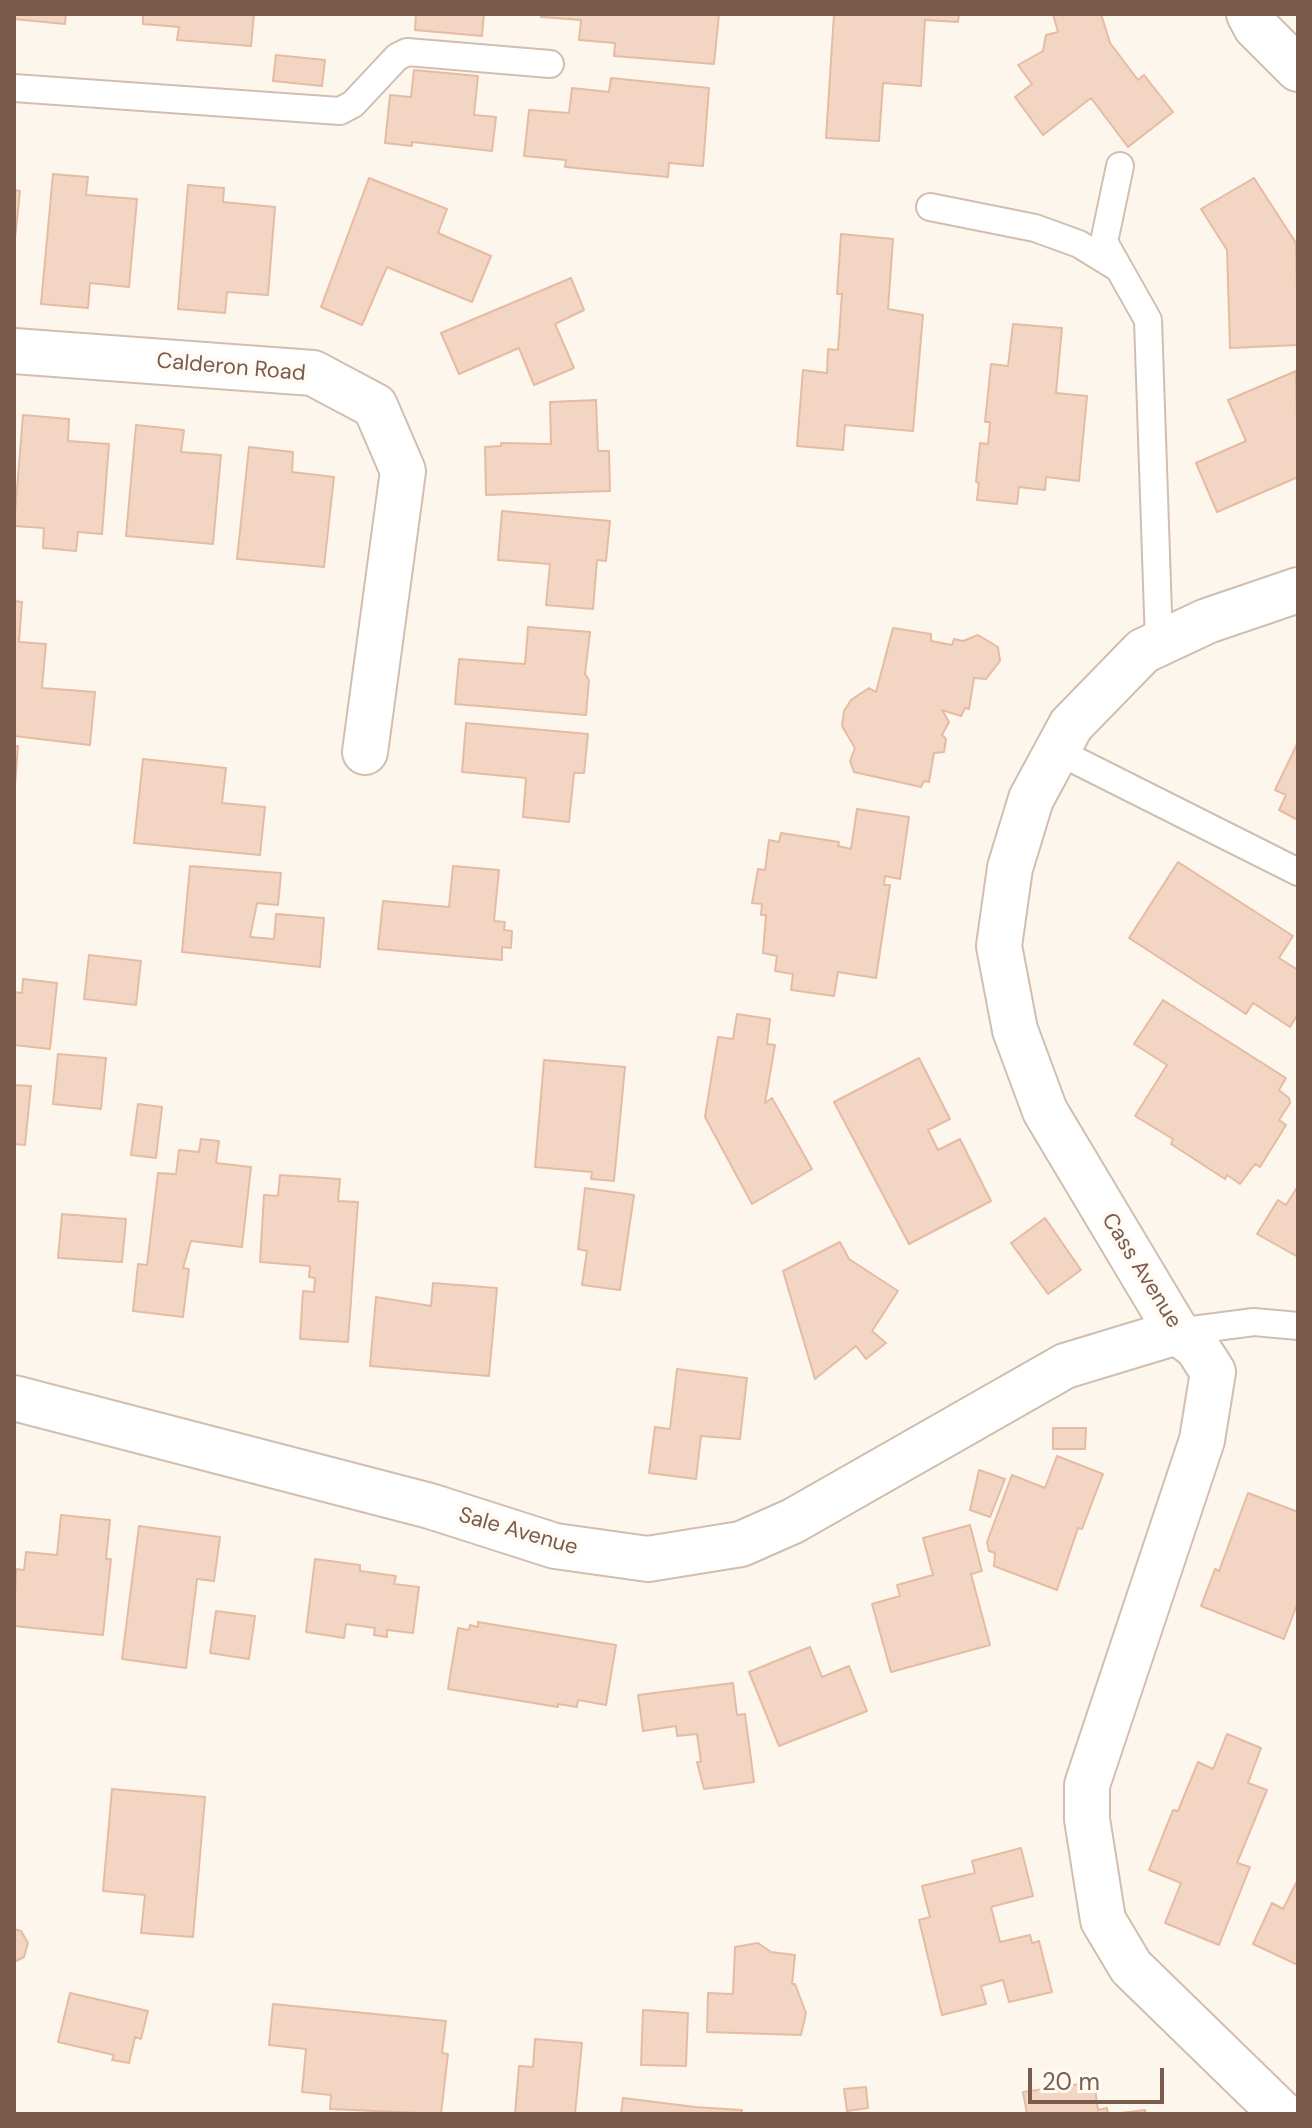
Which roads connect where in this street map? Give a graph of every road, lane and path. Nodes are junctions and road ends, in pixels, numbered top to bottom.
1 (1249, 14) edge
2 (550, 64) dead end
3 (1298, 69) edge
4 (14, 88) edge
5 (1120, 166) dead end
6 (930, 207) dead end
7 (1118, 268) junction
8 (14, 351) edge
9 (1296, 595) edge
10 (1159, 643) junction
11 (1057, 751) junction
12 (365, 752) dead end
13 (1298, 872) edge
14 (1298, 1326) edge
15 (1177, 1332) junction
16 (14, 1398) edge
17 (1282, 2114) edge

1 - 3 street
2 - 4 lane
5 - 7 lane
6 - 7 lane
7 - 10 lane
8 - 12 street, Calderon Road
9 - 10 street, Cass Avenue
10 - 11 street, Cass Avenue
11 - 13 lane
11 - 15 street, Cass Avenue
14 - 15 lane
15 - 16 street, Sale Avenue
15 - 17 street, Cass Avenue

